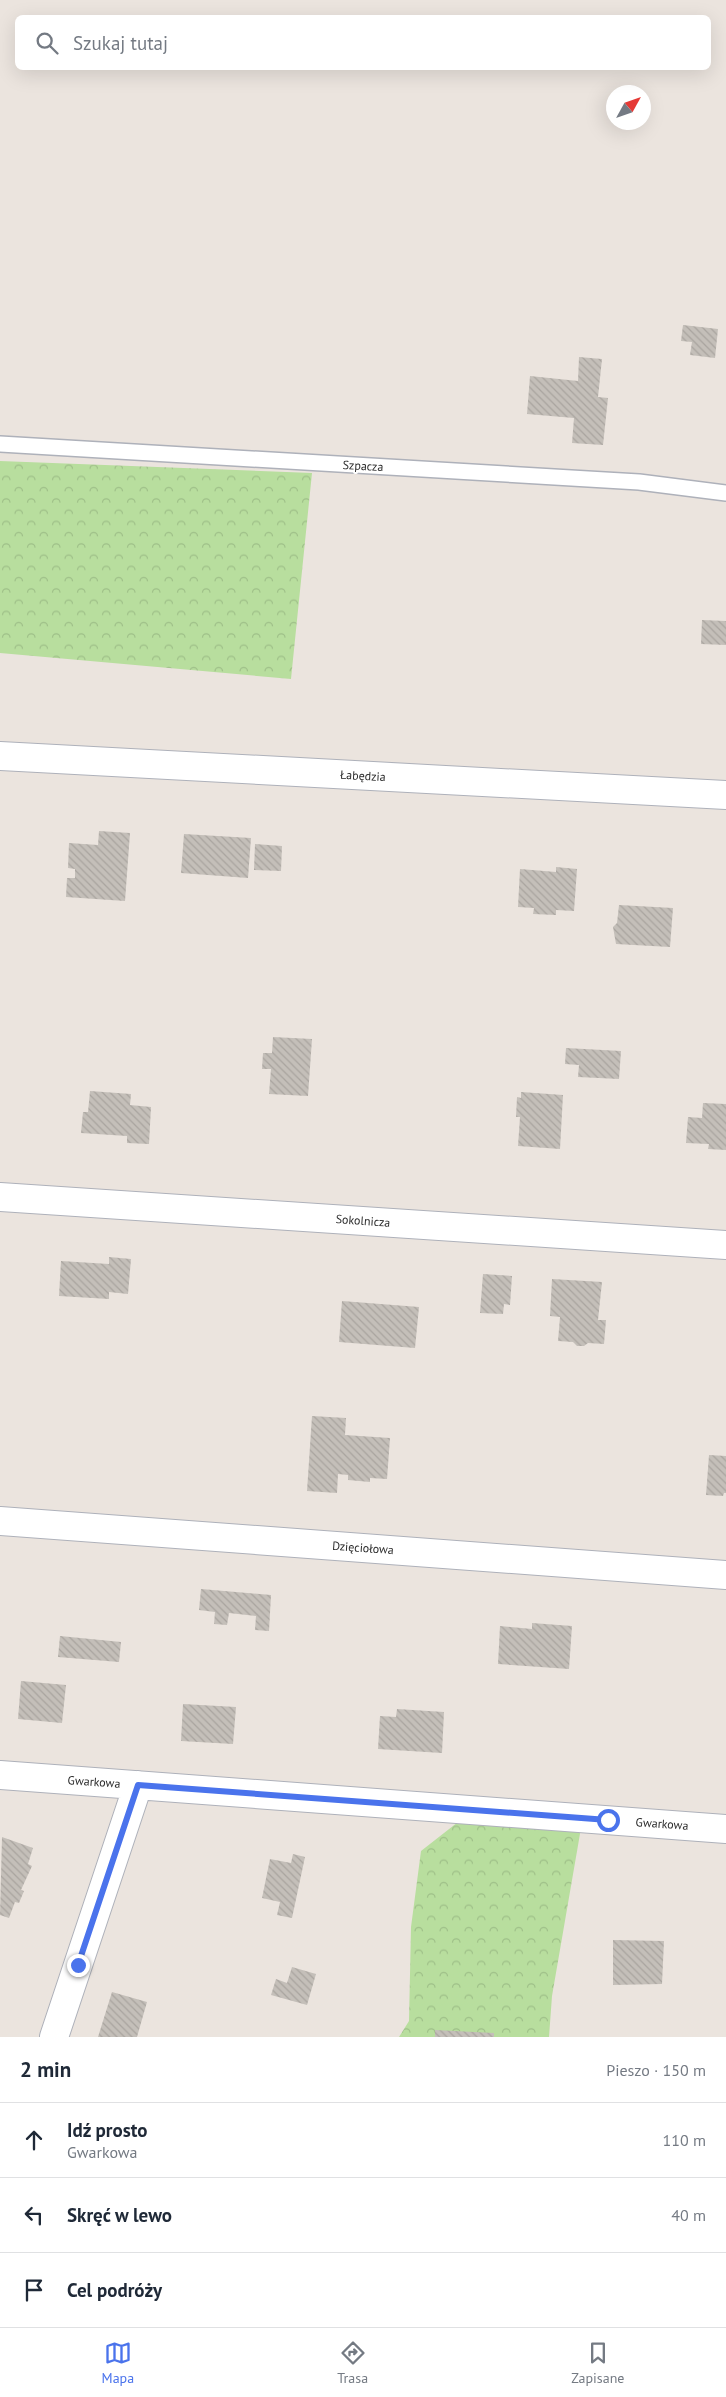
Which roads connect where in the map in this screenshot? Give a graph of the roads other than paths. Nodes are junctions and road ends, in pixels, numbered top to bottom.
1 (0, 444) edge
2 (726, 493) edge
3 (0, 756) edge
4 (726, 795) edge
5 (0, 1197) edge
6 (726, 1245) edge
7 (0, 1521) edge
8 (726, 1575) edge
9 (0, 1775) edge
10 (138, 1785) junction
11 (726, 1829) edge
12 (54, 2037) edge

1 - 2 lane, Szpacza
3 - 4 street, Łabędzia
5 - 6 street, Sokolnicza
7 - 8 street, Dzięciołowa
9 - 10 street, Gwarkowa
10 - 11 street, Gwarkowa
10 - 12 street

